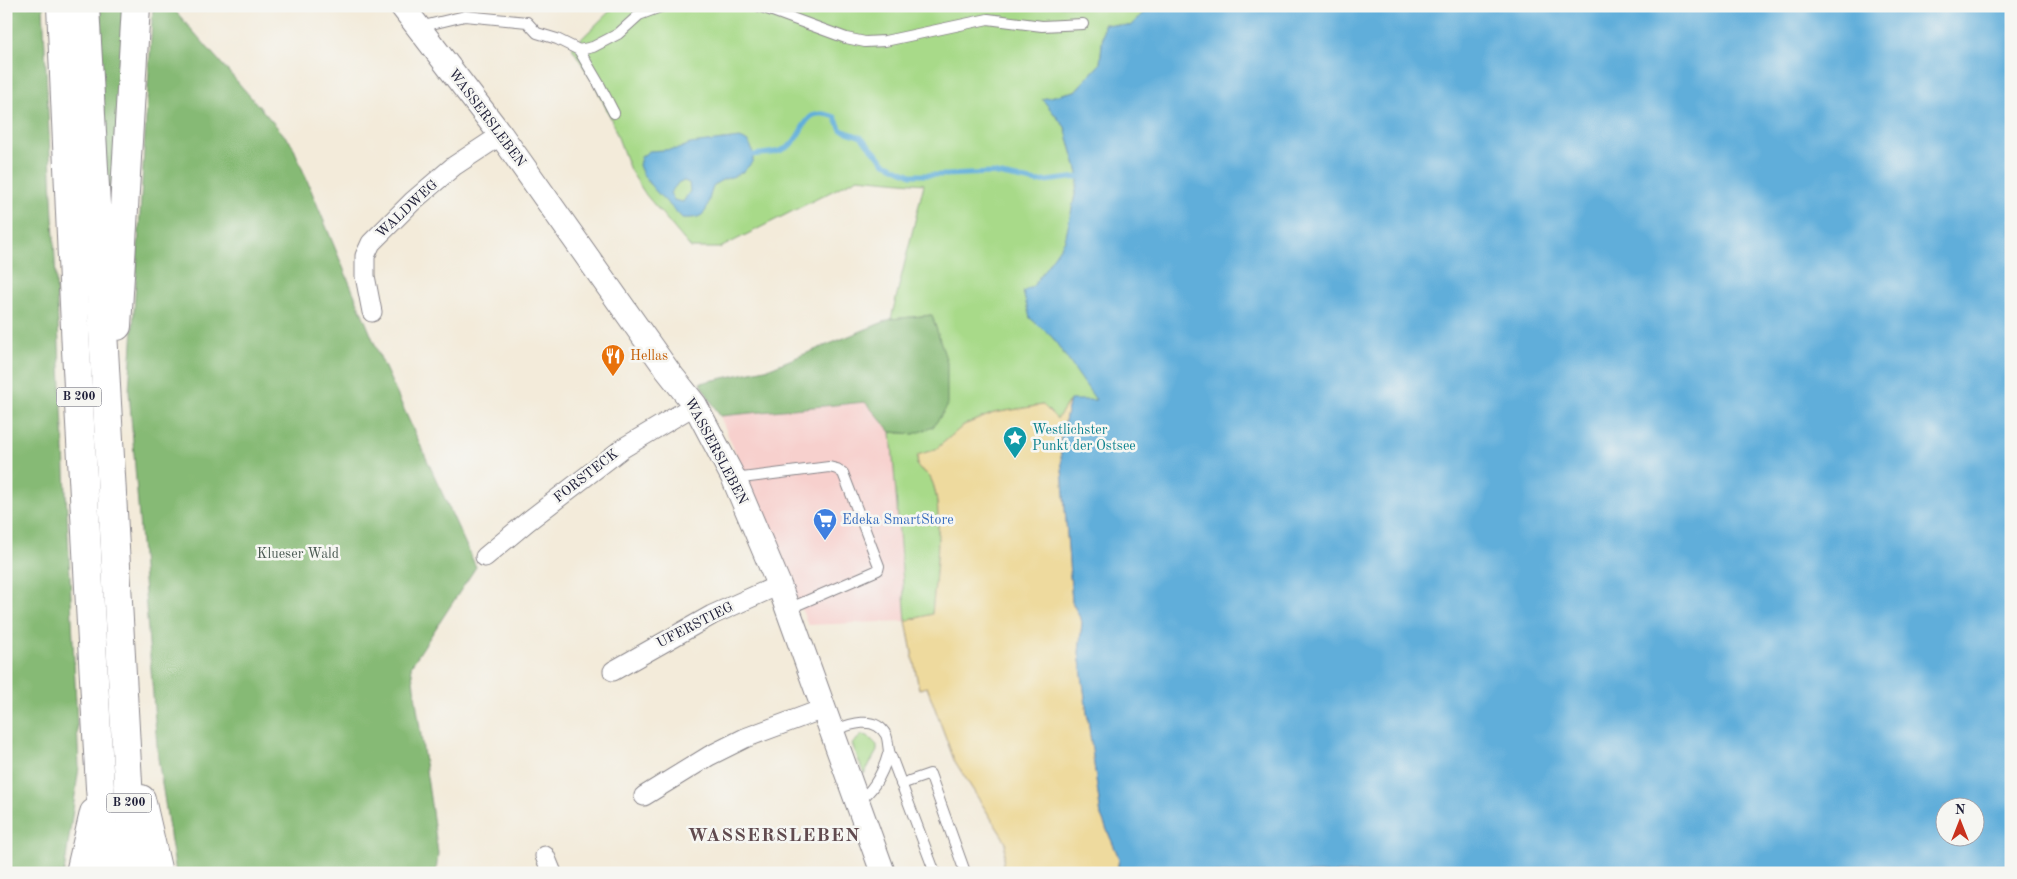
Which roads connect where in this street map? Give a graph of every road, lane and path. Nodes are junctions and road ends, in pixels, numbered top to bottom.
1 (61, 6) edge
2 (85, 6) edge
3 (136, 6) edge
4 (402, 6) edge
5 (663, 6) edge
6 (758, 6) edge
7 (1083, 24) dead end
8 (418, 27) junction
9 (578, 50) junction
10 (614, 113) dead end
11 (501, 135) junction
12 (372, 312) dead end
13 (695, 405) junction
14 (109, 455) junction
15 (734, 479) junction
16 (485, 557) dead end
17 (779, 585) junction
18 (788, 609) junction
19 (613, 671) dead end
20 (823, 709) junction
21 (832, 732) junction
22 (126, 734) junction
23 (889, 751) junction
24 (901, 784) junction
25 (100, 788) junction
26 (644, 796) dead end
27 (858, 802) junction
28 (80, 873) edge
29 (107, 873) edge
30 (133, 873) edge
31 (158, 873) edge
32 (883, 873) edge
33 (935, 873) edge
34 (963, 873) edge

1 - 25 highway, B 200
2 - 14 highway, B 200
3 - 14 highway
4 - 8 street, WASSERSLEBEN
5 - 9 lane
6 - 7 lane
8 - 9 lane
8 - 11 street, WASSERSLEBEN
9 - 10 lane
11 - 12 street, WALDWEG
11 - 13 street, WASSERSLEBEN
13 - 15 street, WASSERSLEBEN
13 - 16 street, FORSTECK
14 - 22 highway, B 200
15 - 17 street, WASSERSLEBEN
15 - 18 lane
17 - 18 street, WASSERSLEBEN
17 - 19 street, UFERSTIEG
18 - 20 street, WASSERSLEBEN
20 - 21 street, WASSERSLEBEN
20 - 26 street
21 - 23 lane
21 - 27 street, WASSERSLEBEN
22 - 30 highway, B 200
22 - 31 highway
23 - 24 lane
23 - 27 lane
24 - 33 lane
24 - 34 lane
25 - 28 highway
25 - 29 highway, B 200
27 - 32 street, WASSERSLEBEN

